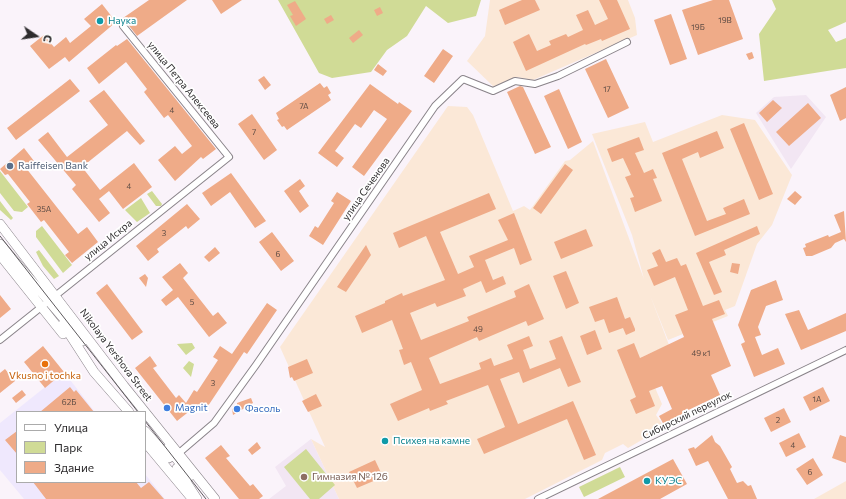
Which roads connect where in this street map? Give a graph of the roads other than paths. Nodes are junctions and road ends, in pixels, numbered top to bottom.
1 (123, 26) dead end
2 (627, 42) dead end
3 (229, 157) joint
4 (0, 224) edge
5 (0, 244) edge
6 (0, 256) edge
7 (49, 301) junction
8 (0, 340) edge
9 (846, 350) edge
10 (94, 372) junction
11 (124, 386) junction
12 (122, 411) edge
13 (128, 411) edge
14 (142, 411) edge
15 (145, 411) edge
16 (146, 413) edge
17 (146, 417) edge
18 (146, 432) edge
19 (146, 443) edge
20 (179, 453) junction
21 (192, 499) edge
22 (197, 499) edge
23 (211, 499) edge
24 (215, 499) edge
25 (538, 499) edge

1 - 3 street, улица Петра Алексеева
2 - 20 street, улица Сеченова
3 - 7 street, улица Искра
4 - 7 main road, Nikolaya Yershova Street
5 - 7 main road
6 - 7 main road, Nikolaya Yershova Street
7 - 8 street, улица Искра
7 - 10 main road, Nikolaya Yershova Street
7 - 11 main road, Nikolaya Yershova Street
9 - 25 street, Сибирский переулок
10 - 12 main road, Nikolaya Yershova Street
10 - 13 main road
11 - 14 main road
11 - 15 main road, Nikolaya Yershova Street
16 - 20 main road, Nikolaya Yershova Street
17 - 23 main road
18 - 22 main road
19 - 21 main road
20 - 24 main road, Nikolaya Yershova Street

